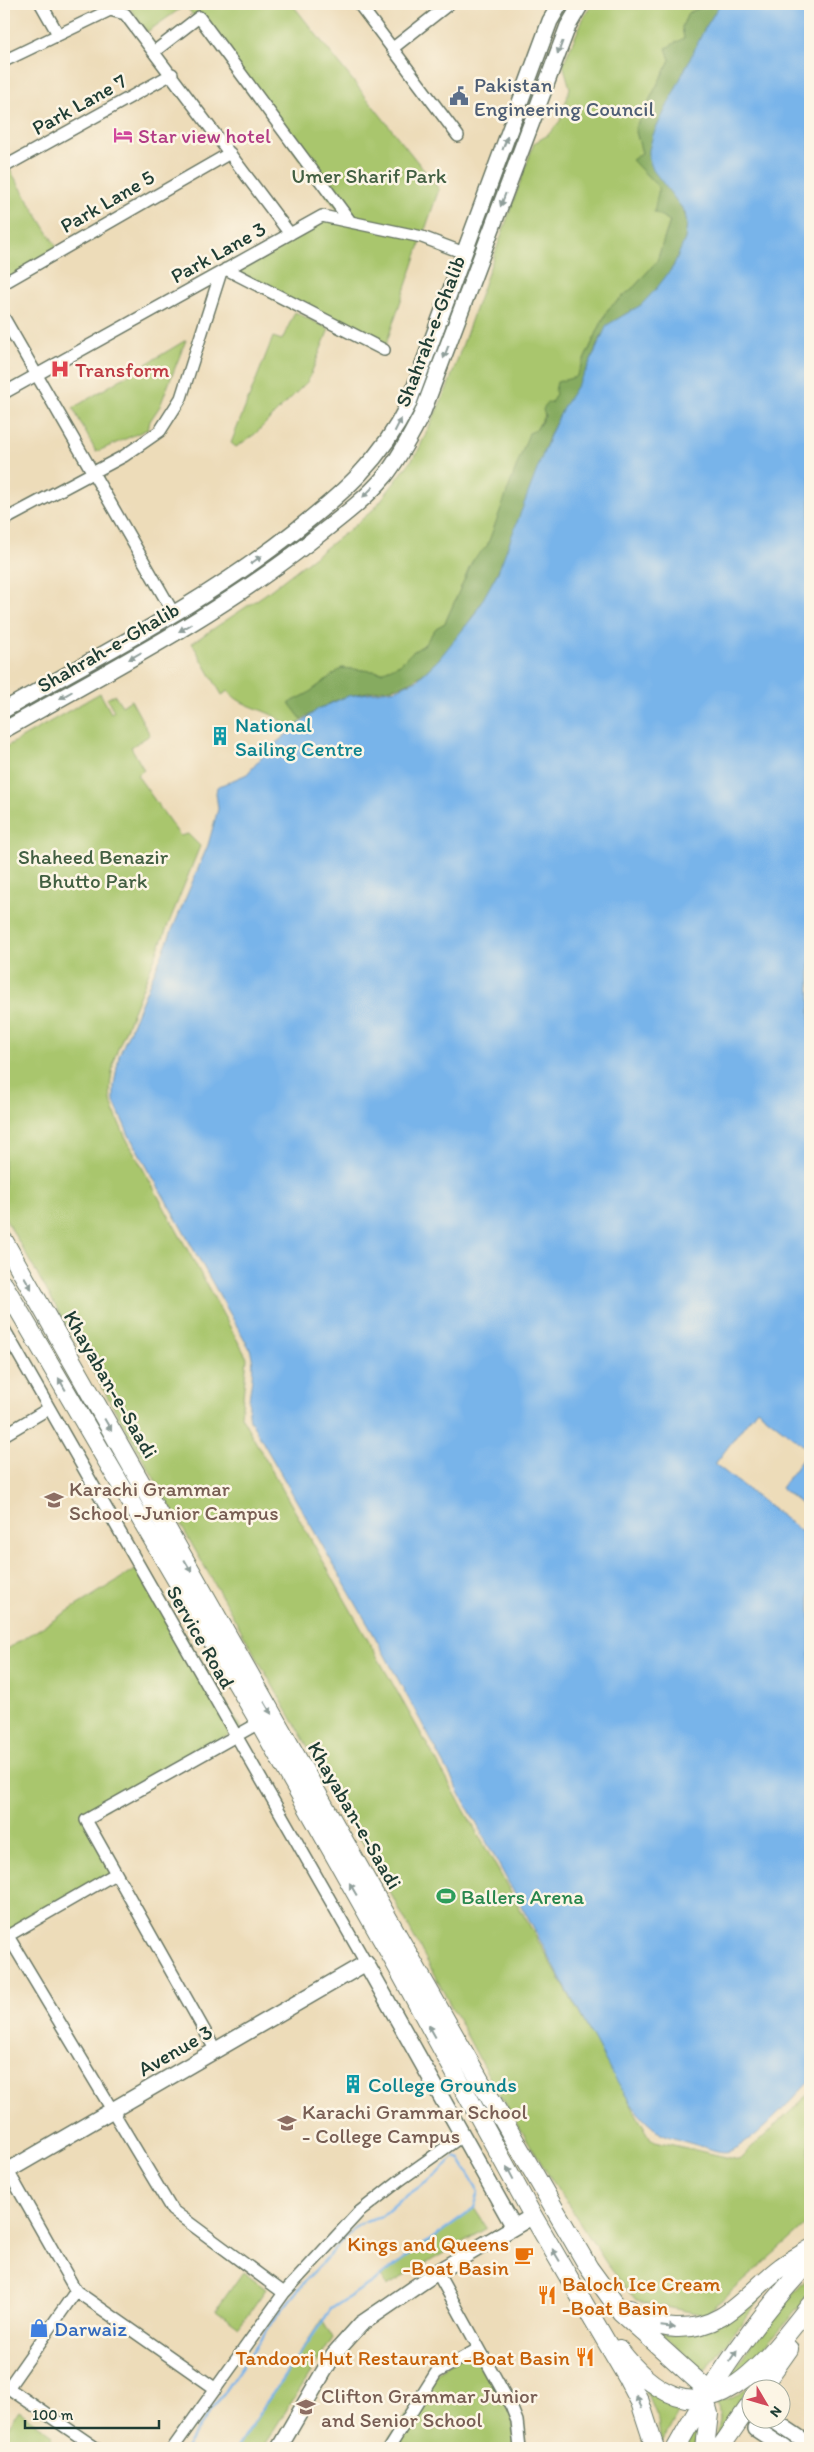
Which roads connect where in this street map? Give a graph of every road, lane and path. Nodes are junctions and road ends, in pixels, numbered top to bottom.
1 (41, 4) edge
2 (359, 4) edge
3 (449, 4) edge
4 (560, 4) edge
5 (581, 4) edge
6 (58, 34) junction
7 (393, 48) junction
8 (155, 51) junction
9 (4, 61) edge
10 (172, 74) junction
11 (458, 136) dead end
12 (230, 153) junction
13 (4, 167) edge
14 (350, 221) junction
15 (290, 234) junction
16 (464, 253) junction
17 (223, 271) junction
18 (4, 282) edge
19 (4, 318) edge
20 (384, 350) dead end
21 (36, 375) junction
22 (4, 393) edge
23 (92, 471) junction
24 (4, 520) edge
25 (216, 589) junction
26 (197, 600) junction
27 (224, 604) junction
28 (174, 614) junction
29 (208, 614) junction
30 (4, 710) edge
31 (4, 730) edge
32 (4, 1241) edge
33 (4, 1285) edge
34 (4, 1329) edge
35 (48, 1408) junction
36 (4, 1435) edge
37 (259, 1723) junction
38 (237, 1736) junction
39 (115, 1874) junction
40 (6, 1937) edge
41 (366, 1963) junction
42 (216, 2051) junction
43 (112, 2111) junction
44 (462, 2136) junction
45 (5, 2169) edge
46 (533, 2216) junction
47 (514, 2227) junction
48 (810, 2249) edge
49 (810, 2261) edge
50 (589, 2268) junction
51 (437, 2272) junction
52 (76, 2291) junction
53 (284, 2293) junction
54 (810, 2306) edge
55 (590, 2312) junction
56 (810, 2321) edge
57 (478, 2349) junction
58 (767, 2380) edge
59 (6, 2387) edge
60 (216, 2389) junction
61 (703, 2391) junction
62 (742, 2416) edge
63 (757, 2430) edge
64 (788, 2430) edge
65 (810, 2445) edge
66 (96, 2448) edge
67 (173, 2448) edge
68 (278, 2448) edge
69 (388, 2448) edge
70 (520, 2448) edge
71 (655, 2448) edge
72 (676, 2448) edge
73 (705, 2448) edge
74 (720, 2448) edge
75 (784, 2448) edge

1 - 6 street
2 - 7 street
3 - 7 street
16 -> 4 main road, Shahrah-e-Ghalib
5 -> 27 main road, Shahrah-e-Ghalib
6 - 8 street
6 - 9 street
7 - 11 street
8 - 10 street
8 - 14 street
10 - 12 street
10 - 13 street, Park Lane 7
12 - 15 street
12 - 18 street, Park Lane 5
14 - 15 street, Park Lane 3
14 - 16 street, Park Lane 3
15 - 17 street, Park Lane 3
25 -> 16 main road, Shahrah-e-Ghalib
17 - 20 street
17 - 21 street, Park Lane 3
17 - 23 street
19 - 21 street
21 - 22 street, Park Lane 3
21 - 23 street
23 - 24 street
23 - 28 street
25 - 26 main road, Shahrah-e-Ghalib
25 - 27 main road
26 - 28 main road, Shahrah-e-Ghalib
26 - 29 main road
27 - 29 main road, Shahrah-e-Ghalib
28 - 30 main road, Shahrah-e-Ghalib
29 -> 31 main road, Shahrah-e-Ghalib
32 -> 50 main road, Khayaban-e-Saadi
37 -> 33 main road, Khayaban-e-Saadi
34 - 35 street, Service Road
35 - 36 street
35 - 38 street, Service Road
37 - 38 street
46 -> 37 main road, Khayaban-e-Saadi
38 - 39 street
38 - 41 street, Service Road
39 - 40 street
39 - 42 street
40 - 43 street
41 - 42 main road, Avenue 3
41 - 44 main road
42 - 43 main road, Avenue 3
43 - 45 main road, Avenue 3
43 - 53 street
44 - 47 main road
44 - 53 street
45 - 52 street
46 - 47 main road
55 -> 46 main road, Khayaban-e-Saadi
47 - 51 main road
50 -> 48 main road
61 -> 49 main road
50 - 61 main road, Khayaban-e-Saadi
51 - 57 street
51 - 68 main road
52 - 59 street
52 - 60 street
53 - 60 street
54 - 61 main road
55 - 61 main road
71 -> 55 main road
56 - 58 main road
57 - 69 street
57 - 70 street
59 - 66 street
60 - 67 street
61 - 72 main road
61 - 73 main road
62 - 74 main road
63 - 75 main road
64 - 65 main road

